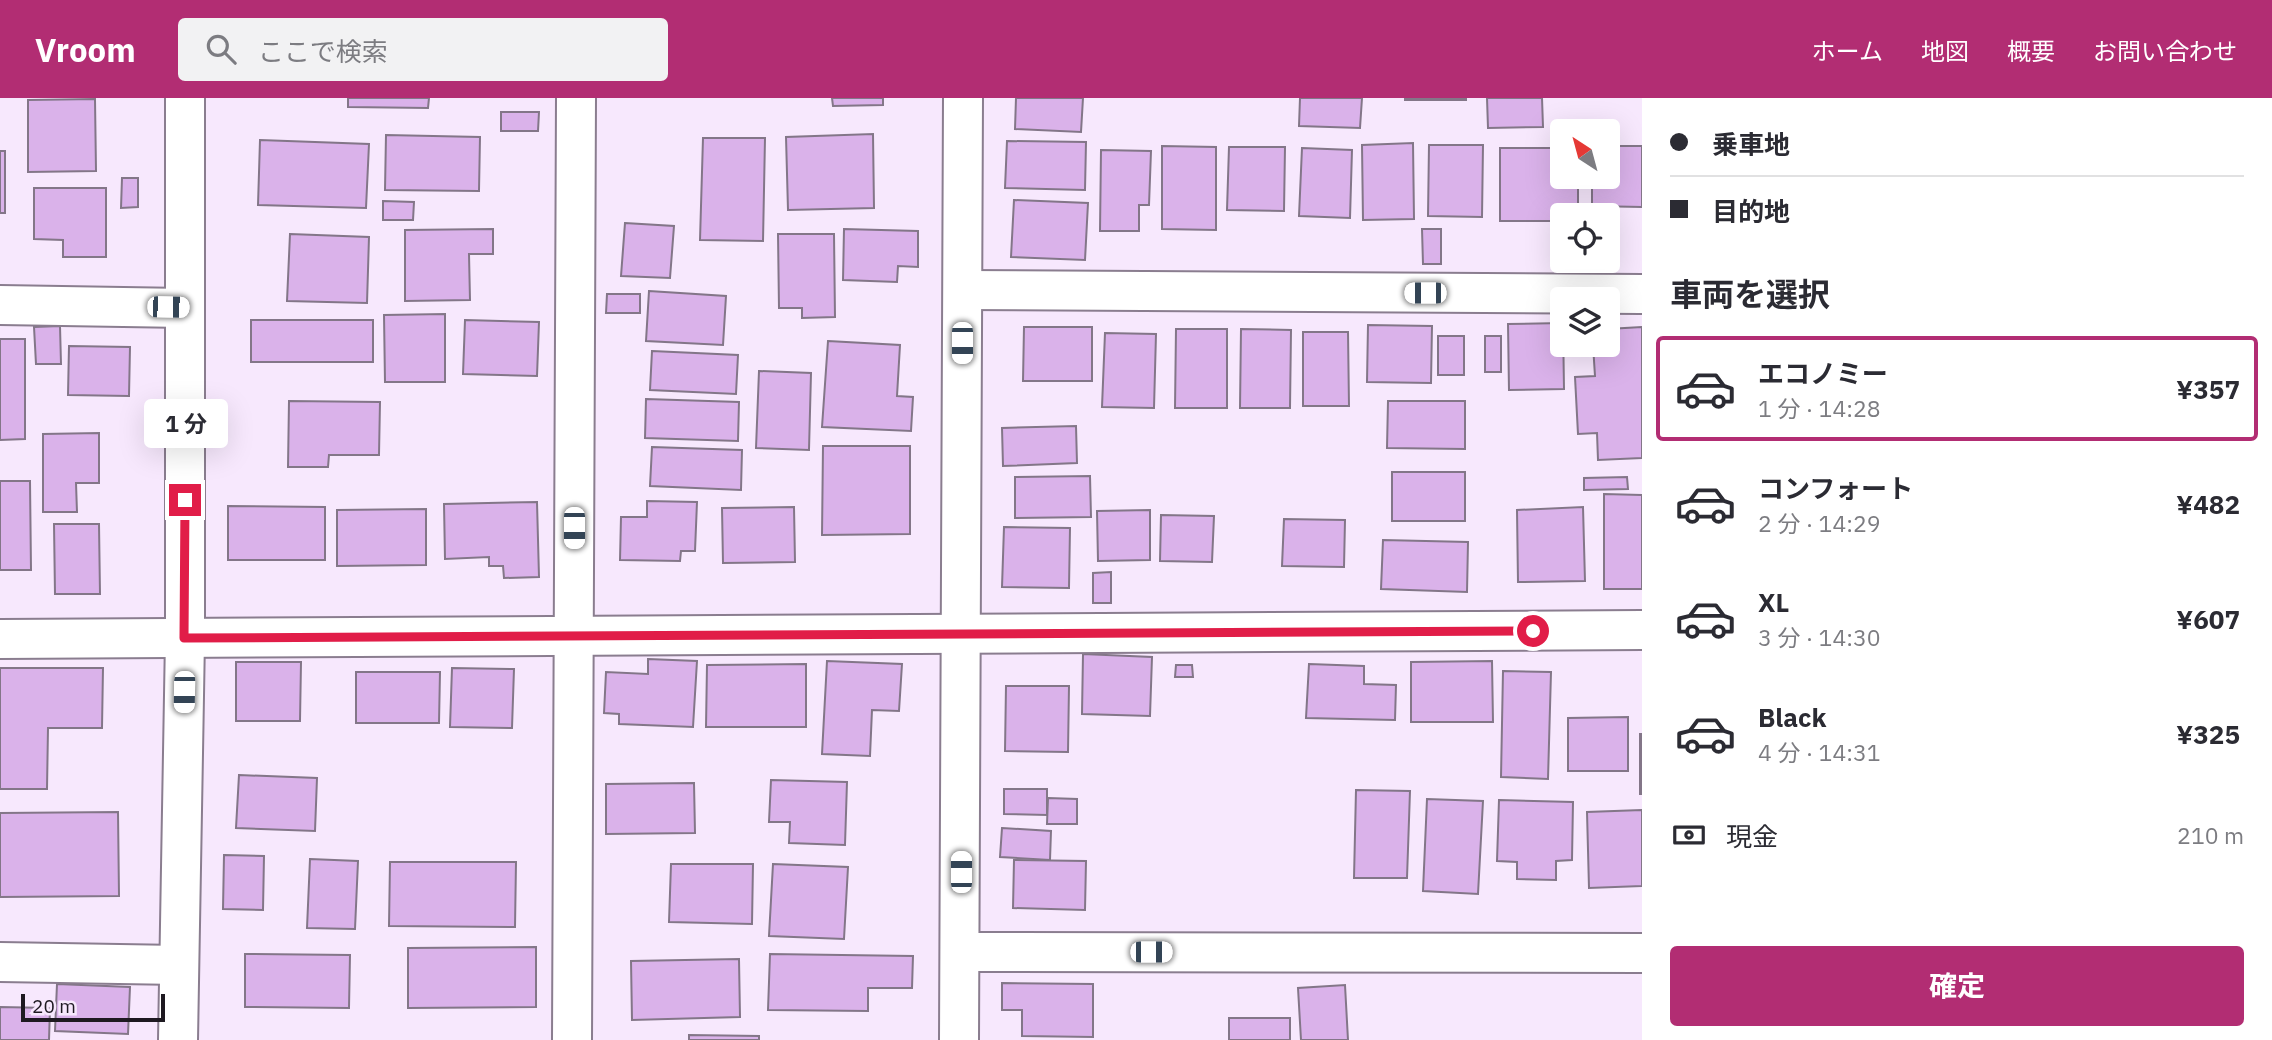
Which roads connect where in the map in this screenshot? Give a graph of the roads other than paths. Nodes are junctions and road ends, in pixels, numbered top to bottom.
1 (185, 98) edge
2 (576, 98) edge
3 (963, 98) edge
4 (963, 290) junction
5 (1642, 294) edge
6 (0, 305) edge
7 (185, 308) junction
8 (1642, 630) edge
9 (961, 634) junction
10 (574, 636) junction
11 (184, 638) junction
12 (0, 639) edge
13 (961, 952) junction
14 (1642, 953) edge
15 (0, 962) edge
16 (179, 965) junction
17 (178, 1040) edge
18 (572, 1040) edge
19 (960, 1040) edge

1 - 7 street
2 - 10 street
3 - 4 street
4 - 5 street
4 - 9 street
6 - 7 street
7 - 11 street
8 - 9 street
9 - 10 street
9 - 13 street
10 - 11 street
10 - 18 street
11 - 12 street
11 - 16 street
13 - 14 street
13 - 19 street
15 - 16 street
16 - 17 street

